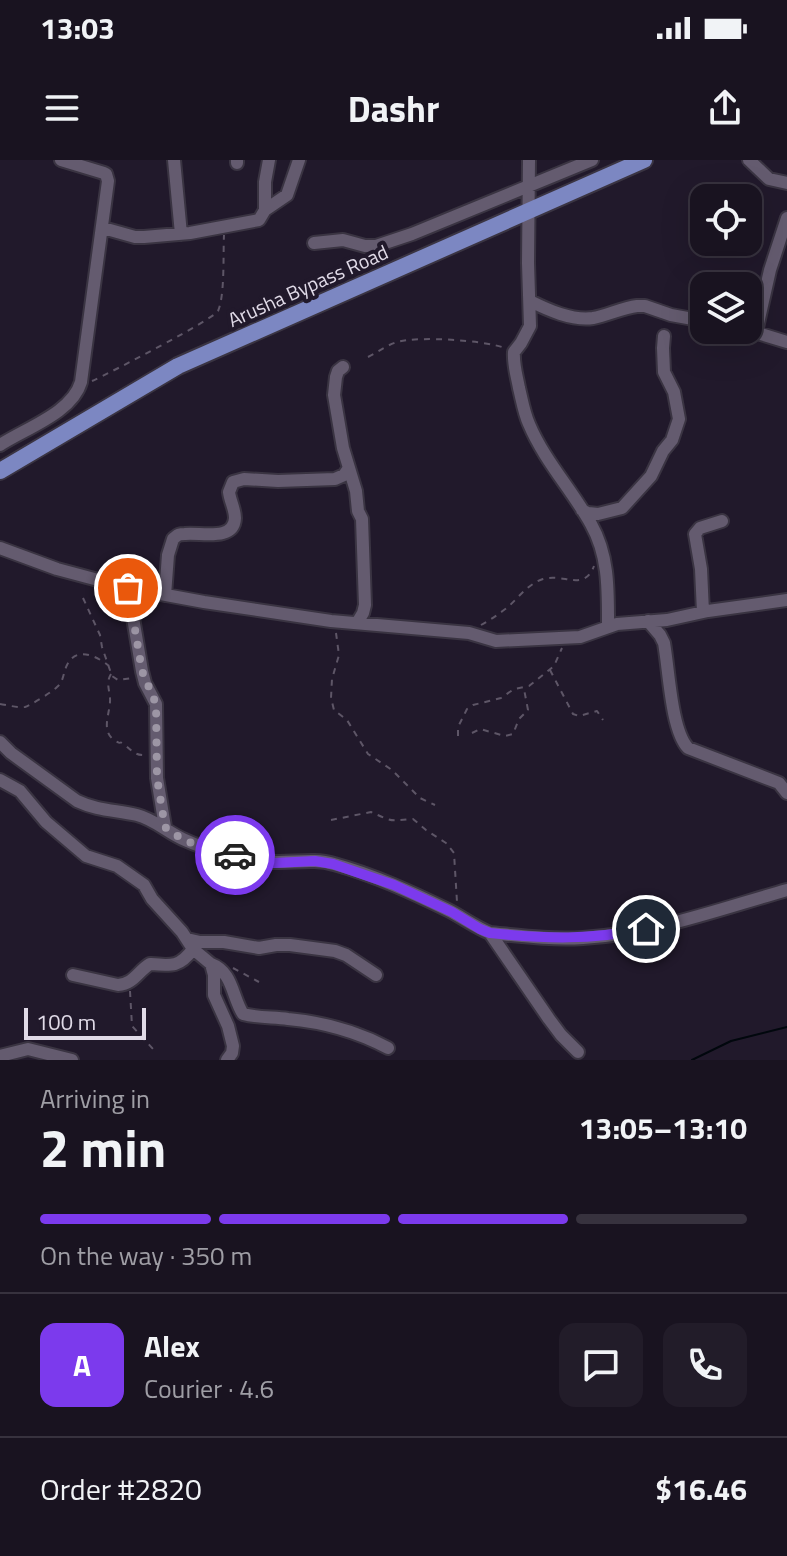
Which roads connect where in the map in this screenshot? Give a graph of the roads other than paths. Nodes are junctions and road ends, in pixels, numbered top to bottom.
1 (61, 160) edge
2 (107, 160) edge
3 (174, 160) edge
4 (269, 160) edge
5 (299, 160) edge
6 (529, 160) edge
7 (592, 160) edge
8 (644, 160) edge
9 (749, 160) edge
10 (106, 174) junction
11 (787, 183) edge
12 (529, 185) junction
13 (265, 210) junction
14 (528, 210) junction
15 (787, 218) edge
16 (103, 228) junction
17 (181, 234) junction
18 (314, 243) dead end
19 (762, 297) edge
20 (530, 301) junction
21 (690, 318) edge
22 (762, 334) edge
23 (664, 336) dead end
24 (787, 342) edge
25 (343, 367) dead end
26 (0, 445) edge
27 (349, 468) junction
28 (0, 471) edge
29 (582, 510) junction
30 (722, 521) dead end
31 (0, 548) edge
32 (128, 588) junction
33 (165, 595) junction
34 (787, 600) edge
35 (703, 612) junction
36 (648, 621) junction
37 (357, 623) junction
38 (608, 626) junction
39 (0, 742) edge
40 (0, 780) edge
41 (784, 785) edge
42 (165, 827) junction
43 (787, 890) edge
44 (490, 933) junction
45 (190, 944) junction
46 (214, 965) junction
47 (73, 975) dead end
48 (376, 975) dead end
49 (388, 1048) dead end
50 (578, 1052) dead end
51 (0, 1056) edge
52 (72, 1060) edge
53 (227, 1060) edge

1 - 10 street
2 - 10 street
3 - 17 street
4 - 13 street
5 - 13 street
6 - 12 street
7 - 12 street
8 - 14 main road, Arusha Bypass Road
9 - 11 street
10 - 16 street
12 - 14 street
12 - 18 street
13 - 17 street
14 - 20 street
14 - 28 main road, Arusha Bypass Road
15 - 19 street
16 - 17 street
16 - 26 street
20 - 21 street
20 - 29 street
22 - 24 street
23 - 29 street
25 - 27 street
27 - 33 street
27 - 37 street
29 - 38 street
30 - 35 street
31 - 32 street
32 - 33 street
32 - 42 street
33 - 37 street
34 - 35 street
35 - 36 street
36 - 38 street
36 - 41 street
37 - 38 street
39 - 42 street
40 - 45 street
42 - 44 street
43 - 44 street
44 - 50 street
45 - 46 street
45 - 47 street
45 - 48 street
46 - 49 street
46 - 53 street
51 - 52 street

